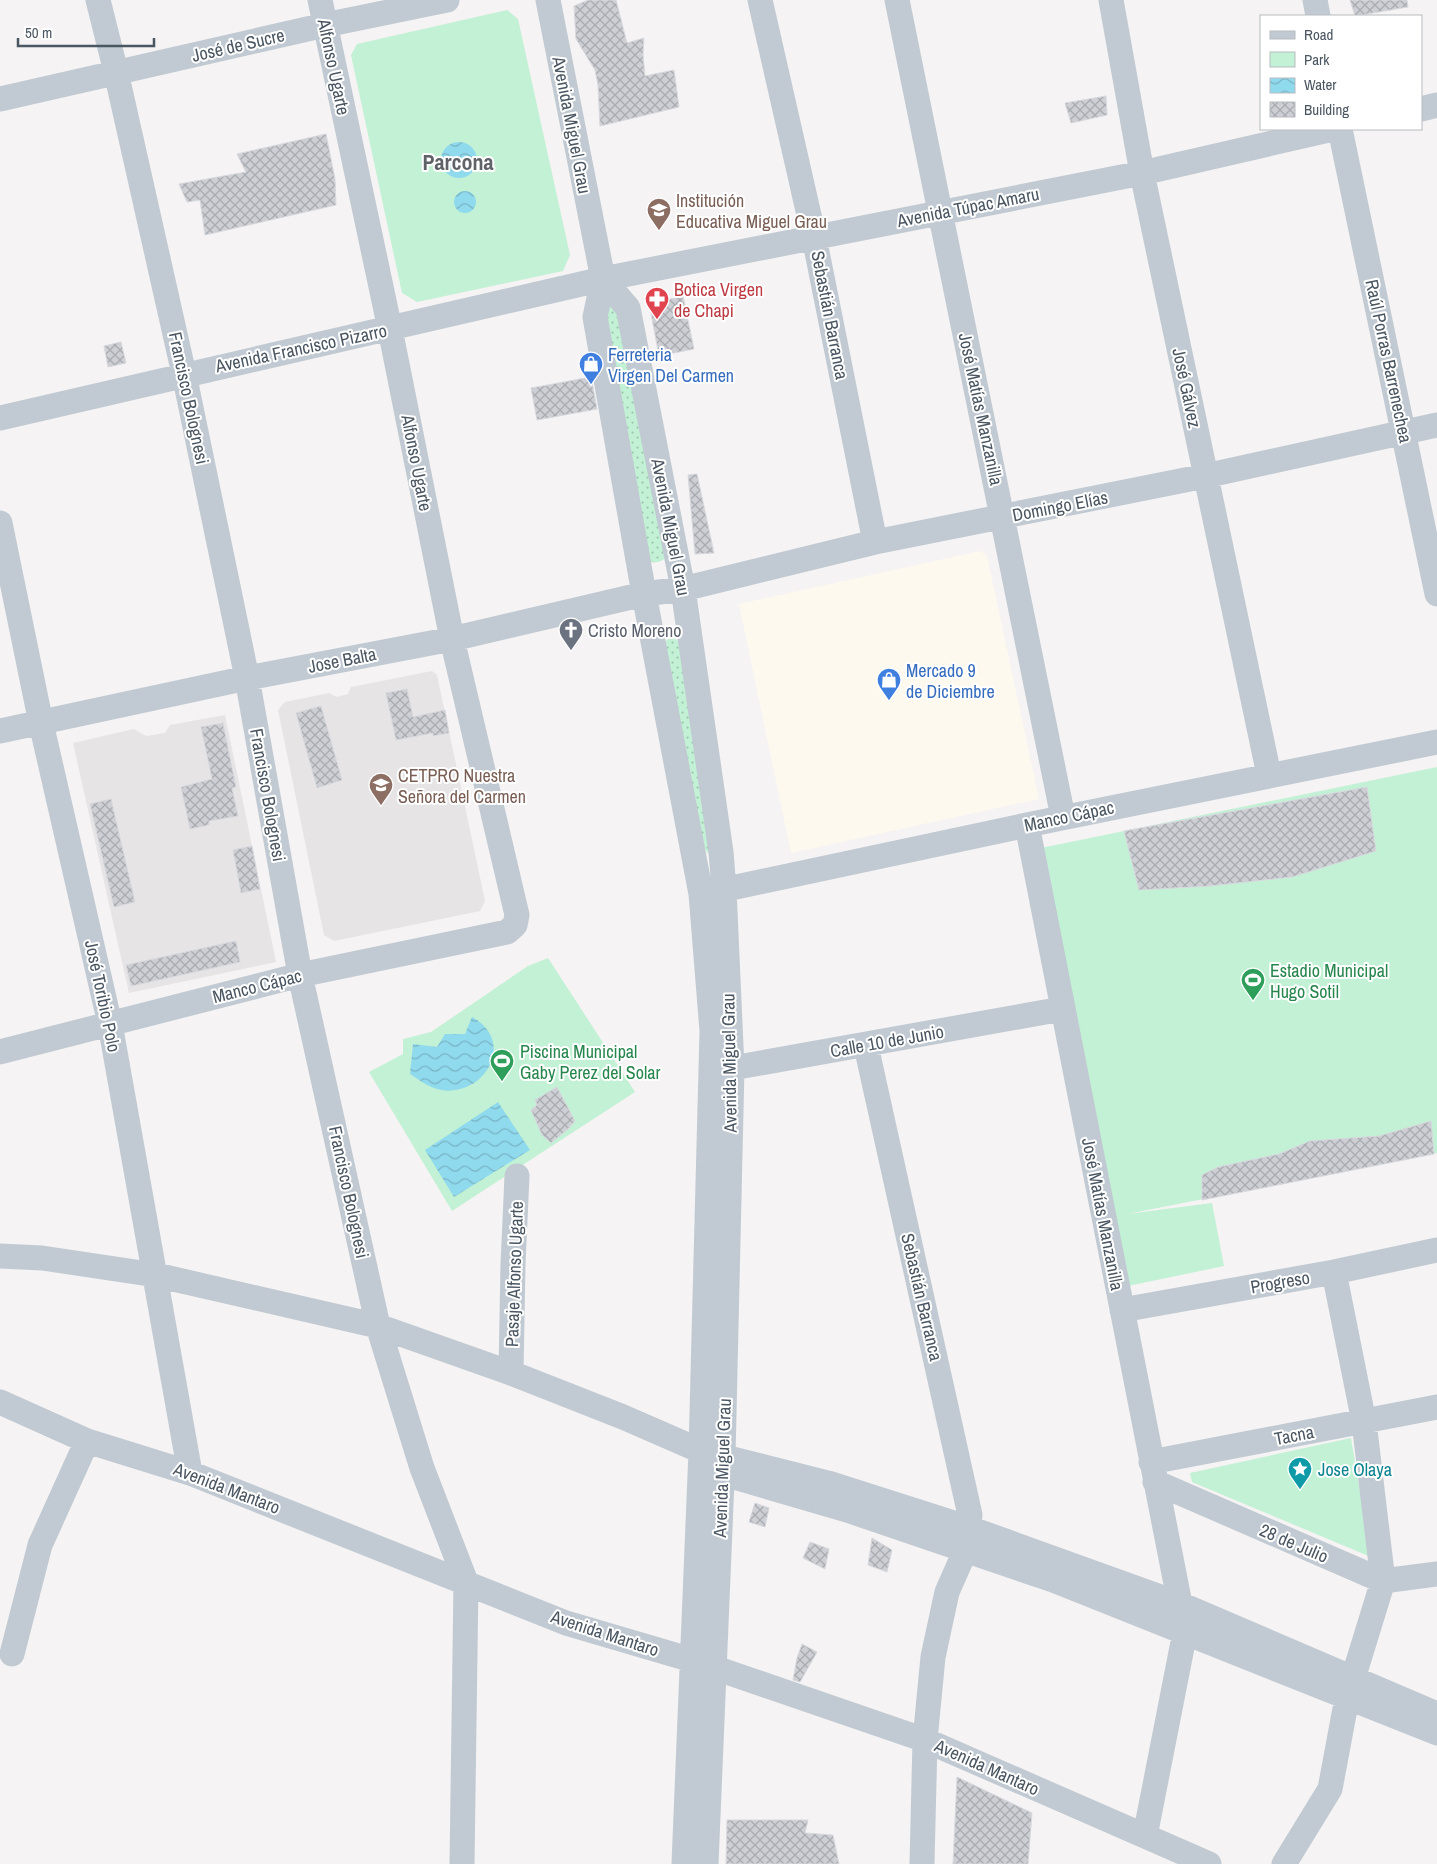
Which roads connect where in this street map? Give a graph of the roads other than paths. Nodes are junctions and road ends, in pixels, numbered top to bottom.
1 (98, 0) edge
2 (320, 0) edge
3 (447, 0) edge
4 (548, 0) edge
5 (760, 0) edge
6 (897, 0) edge
7 (1111, 0) edge
8 (1315, 0) edge
9 (1318, 15) edge
10 (325, 26) junction
11 (116, 72) junction
12 (0, 99) edge
13 (1437, 105) edge
14 (1422, 109) edge
15 (1329, 130) edge
16 (1340, 130) edge
17 (1142, 173) junction
18 (940, 212) junction
19 (814, 237) junction
20 (603, 279) junction
21 (390, 329) junction
22 (184, 374) junction
23 (0, 418) edge
24 (1437, 426) edge
25 (1404, 432) junction
26 (1205, 476) junction
27 (1003, 518) junction
28 (0, 523) edge
29 (875, 542) junction
30 (683, 589) junction
31 (644, 594) junction
32 (1437, 594) edge
33 (452, 639) junction
34 (247, 678) junction
35 (42, 723) junction
36 (0, 732) edge
37 (1437, 742) edge
38 (1269, 776) junction
39 (1063, 817) junction
40 (1027, 825) junction
41 (713, 892) junction
42 (515, 925) joint
43 (300, 975) junction
44 (1062, 1010) junction
45 (110, 1024) junction
46 (866, 1046) junction
47 (0, 1052) edge
48 (721, 1070) junction
49 (517, 1176) dead end
50 (1437, 1250) edge
51 (0, 1256) edge
52 (1334, 1272) junction
53 (156, 1275) junction
54 (1122, 1310) junction
55 (378, 1326) junction
56 (511, 1373) junction
57 (0, 1402) edge
58 (1437, 1407) edge
59 (1364, 1422) junction
60 (87, 1441) junction
61 (711, 1462) junction
62 (190, 1472) junction
63 (1153, 1472) junction
64 (968, 1539) junction
65 (1437, 1574) edge
66 (1384, 1581) junction
67 (466, 1582) junction
68 (1180, 1604) junction
69 (1185, 1632) junction
70 (12, 1654) dead end
71 (703, 1664) junction
72 (1350, 1688) junction
73 (1437, 1714) edge
74 (1437, 1734) edge
75 (925, 1740) junction
76 (1145, 1836) junction
77 (462, 1864) edge
78 (684, 1864) edge
79 (706, 1864) edge
80 (922, 1864) edge
81 (1209, 1864) edge
82 (1284, 1864) edge

1 - 11 street, Francisco Bolognesi
2 - 10 street, Alfonso Ugarte
3 - 10 street, José de Sucre
4 - 20 street, Avenida Miguel Grau
5 - 19 street, Sebastián Barranca
6 - 18 street, José Matías Manzanilla
7 - 17 street, José Gálvez
8 - 9 street
10 - 11 street, José de Sucre
10 - 21 street, Alfonso Ugarte
11 - 12 street, José de Sucre
11 - 22 street, Francisco Bolognesi
13 - 14 street
15 - 17 street, Avenida Túpac Amaru
16 - 25 street, Raúl Porras Barrenechea
17 - 18 street, Avenida Túpac Amaru
17 - 26 street, José Gálvez
18 - 19 street, Avenida Túpac Amaru
18 - 27 street, José Matías Manzanilla
19 - 20 street, Avenida Túpac Amaru
19 - 29 street, Sebastián Barranca
20 - 21 street, Avenida Francisco Pizarro
20 - 30 street, Avenida Miguel Grau
20 - 31 street, Avenida Miguel Grau
21 - 22 street, Avenida Francisco Pizarro
21 - 33 street, Alfonso Ugarte
22 - 23 street, Avenida Francisco Pizarro
22 - 34 street, Francisco Bolognesi
24 - 25 street, Domingo Elías
25 - 26 street, Domingo Elías
25 - 32 street, Raúl Porras Barrenechea
26 - 27 street, Domingo Elías
26 - 38 street, José Gálvez
27 - 29 street, Domingo Elías
27 - 39 street, José Matías Manzanilla
28 - 35 street, José Toribio Polo
29 - 30 street, Domingo Elías
30 - 31 street, Jose Balta
30 - 41 street, Avenida Miguel Grau
31 - 33 street, Jose Balta
31 - 41 street, Avenida Miguel Grau
33 - 34 street, Jose Balta
33 - 42 street, Alfonso Ugarte
34 - 35 street, Jose Balta
34 - 43 street, Francisco Bolognesi
35 - 36 street, Jose Balta
35 - 45 street, José Toribio Polo
37 - 38 street, Manco Cápac
38 - 39 street, Manco Cápac
39 - 40 street, Manco Cápac
40 - 41 street, Manco Cápac
40 - 44 street, José Matías Manzanilla
41 - 48 street, Avenida Miguel Grau
42 - 43 street, Manco Cápac
43 - 45 street, Manco Cápac
43 - 55 street, Francisco Bolognesi
44 - 46 street, Calle 10 de Junio
44 - 54 street, José Matías Manzanilla
45 - 47 street, Manco Cápac
45 - 53 street, José Toribio Polo
46 - 48 street, Calle 10 de Junio
46 - 64 street, Sebastián Barranca
48 - 61 street, Avenida Miguel Grau
49 - 56 street, Pasaje Alfonso Ugarte
50 - 52 street, Progreso
51 - 53 street
52 - 54 street, Progreso
52 - 59 street
53 - 55 street
53 - 62 street, José Toribio Polo
54 - 63 street, José Matías Manzanilla
55 - 56 street
55 - 67 street, Francisco Bolognesi
56 - 61 street
57 - 60 street, Avenida Mantaro
58 - 59 street, Tacna
59 - 63 street, Tacna
59 - 66 street
60 - 62 street, Avenida Mantaro
60 - 70 street
61 - 64 street
61 - 71 street, Avenida Miguel Grau
62 - 67 street, Avenida Mantaro
63 - 66 street, 28 de Julio
63 - 68 street, José Matías Manzanilla
64 - 68 street
64 - 69 street
64 - 75 street
65 - 66 street
66 - 72 street
67 - 71 street, Avenida Mantaro
67 - 77 street
68 - 72 street
69 - 72 street
69 - 76 street
71 - 75 street, Avenida Mantaro
71 - 78 street, Avenida Miguel Grau
71 - 79 street, Avenida Miguel Grau
72 - 73 street
72 - 74 street
72 - 82 street
75 - 76 street, Avenida Mantaro
75 - 80 street
76 - 81 street, Avenida Mantaro

